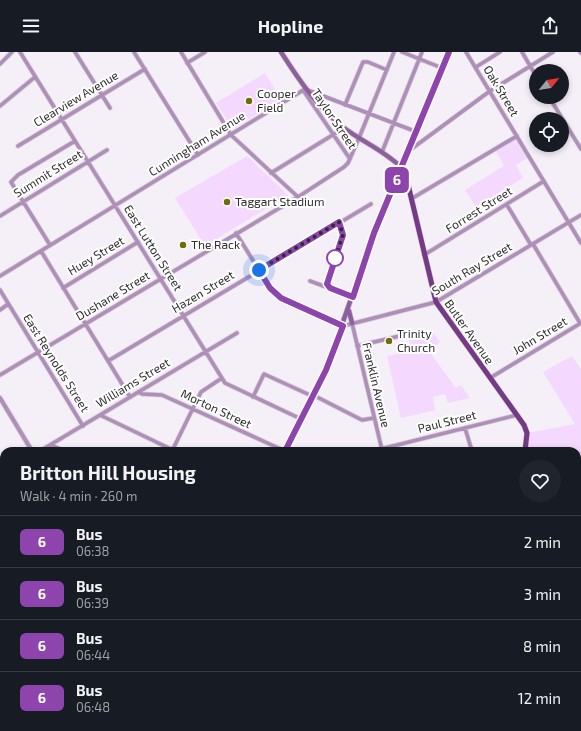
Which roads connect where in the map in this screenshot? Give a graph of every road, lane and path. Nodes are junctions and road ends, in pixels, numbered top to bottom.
1 (12, 52) edge
2 (20, 52) edge
3 (75, 52) edge
4 (134, 52) edge
5 (181, 52) edge
6 (205, 52) edge
7 (281, 52) edge
8 (394, 52) edge
9 (402, 52) edge
10 (422, 52) edge
11 (449, 52) edge
12 (466, 52) edge
13 (500, 52) edge
14 (522, 52) edge
15 (553, 52) edge
16 (420, 59) junction
17 (187, 63) junction
18 (0, 64) edge
19 (529, 64) edge
20 (533, 64) edge
21 (476, 67) junction
22 (529, 67) edge
23 (442, 68) junction
24 (145, 69) junction
25 (387, 70) junction
26 (35, 77) junction
27 (304, 89) junction
28 (490, 91) junction
29 (102, 95) junction
30 (553, 104) edge
31 (345, 105) junction
32 (0, 106) edge
33 (110, 108) dead end
34 (369, 114) junction
35 (62, 120) junction
36 (393, 123) junction
37 (344, 128) junction
38 (417, 132) junction
39 (231, 135) junction
40 (332, 135) junction
41 (517, 136) junction
42 (359, 138) junction
43 (75, 141) junction
44 (18, 146) dead end
45 (581, 149) edge
46 (107, 150) dead end
47 (409, 151) junction
48 (382, 152) junction
49 (198, 155) junction
50 (350, 159) junction
51 (88, 161) junction
52 (402, 168) junction
53 (271, 172) junction
54 (544, 181) junction
55 (407, 183) junction
56 (395, 184) junction
57 (298, 196) junction
58 (411, 199) junction
59 (23, 201) junction
60 (371, 204) dead end
61 (507, 205) junction
62 (115, 206) junction
63 (581, 215) edge
64 (0, 216) edge
65 (339, 222) junction
66 (569, 223) junction
67 (236, 233) junction
68 (138, 242) junction
69 (581, 243) edge
70 (50, 245) junction
71 (532, 245) junction
72 (41, 251) junction
73 (424, 255) junction
74 (259, 270) junction
75 (0, 276) edge
76 (161, 279) junction
77 (310, 281) dead end
78 (329, 287) junction
79 (63, 288) junction
80 (0, 290) edge
81 (353, 297) junction
82 (436, 302) junction
83 (8, 304) junction
84 (348, 309) junction
85 (0, 310) edge
86 (183, 316) junction
87 (352, 323) junction
88 (581, 323) edge
89 (85, 324) junction
90 (343, 326) junction
91 (237, 332) dead end
92 (404, 335) dead end
93 (357, 346) junction
94 (205, 351) junction
95 (38, 352) junction
96 (108, 361) junction
97 (0, 375) edge
98 (222, 378) junction
99 (490, 378) junction
100 (138, 392) junction
101 (313, 396) junction
102 (130, 397) junction
103 (253, 397) junction
104 (0, 398) edge
105 (193, 409) junction
106 (100, 415) junction
107 (517, 415) junction
108 (374, 418) junction
109 (301, 419) junction
110 (83, 426) junction
111 (466, 428) junction
112 (51, 445) junction
113 (30, 447) edge
114 (47, 447) edge
115 (56, 447) edge
116 (165, 447) edge
117 (175, 447) edge
118 (276, 447) edge
119 (287, 447) edge
120 (381, 447) edge
121 (393, 447) edge
122 (471, 447) edge
123 (525, 447) edge

1 - 18 street
2 - 26 street, East Lutton Street
3 - 29 street
4 - 24 street
5 - 17 street
6 - 17 street
7 - 27 main road, Taylor Street
8 - 25 street
9 - 16 street
10 - 16 street
11 - 23 main road
12 - 21 street, Oak Street
13 - 21 street
14 - 19 street
15 - 20 street
16 - 23 street
16 - 36 street
17 - 39 street
21 - 28 street, Oak Street
22 - 28 street
23 - 38 main road
24 - 29 street, Clearview Avenue
24 - 49 street
25 - 31 street
25 - 34 street
26 - 32 street
26 - 35 street, East Lutton Street
27 - 31 street
27 - 37 main road, Taylor Street
27 - 39 street, Cunningham Avenue
27 - 40 street, Taylor Street
28 - 41 street, Oak Street
28 - 47 street
29 - 33 street
29 - 35 street, Clearview Avenue
30 - 45 street
31 - 34 street
34 - 36 street
34 - 42 street
35 - 43 street, East Lutton Street
35 - 44 street, Clearview Avenue
36 - 38 street
36 - 48 street
37 - 40 street
37 - 42 main road, Taylor Street
38 - 47 main road
39 - 49 street, Cunningham Avenue
39 - 53 street
40 - 50 street, Taylor Street
40 - 53 street
41 - 54 street, Oak Street
41 - 58 street
42 - 48 main road, Taylor Street
42 - 50 street
43 - 51 street, East Lutton Street
43 - 59 street
46 - 51 street, Summit Street
47 - 52 main road
48 - 52 main road, Taylor Street
49 - 62 street, Cunningham Avenue
50 - 57 street, Dushane Street
51 - 59 street, Summit Street
51 - 62 street, East Lutton Street
52 - 55 main road, Butler Avenue
52 - 56 main road
53 - 57 street
54 - 61 street, Forrest Street
54 - 66 street, Oak Street
55 - 56 main road
55 - 58 main road, Butler Avenue
56 - 81 main road
57 - 67 street, Dushane Street
58 - 73 main road, Butler Avenue
59 - 64 street, Summit Street
59 - 70 street
60 - 65 street, Hazen Street
61 - 71 street
61 - 73 street, Forrest Street
62 - 68 street, East Lutton Street
62 - 70 street, Cunningham Avenue
63 - 66 street, South Ray Street
65 - 74 street, Hazen Street
65 - 78 street
66 - 69 street, Oak Street
66 - 71 street, South Ray Street
67 - 74 street
67 - 76 street, Dushane Street
68 - 76 street, East Lutton Street
68 - 79 street, Huey Street
70 - 72 street, Cunningham Avenue
71 - 82 street, South Ray Street
71 - 88 street
72 - 75 street, Cunningham Avenue
72 - 79 street
73 - 82 main road, Butler Avenue
74 - 86 street, Hazen Street
74 - 90 street
76 - 86 street, East Lutton Street
76 - 89 street, Dushane Street
77 - 78 street
78 - 81 street
79 - 89 street
80 - 83 street, East Reynolds Street
81 - 84 main road
82 - 87 street, South Ray Street
82 - 99 main road, Butler Avenue
83 - 85 street
83 - 95 street, East Reynolds Street
84 - 87 main road
84 - 90 main road
86 - 94 street, East Lutton Street
86 - 96 street, Hazen Street
87 - 90 street, South Ray Street
87 - 93 street, Franklin Avenue
88 - 99 street, John Street
89 - 95 street, Dushane Street
89 - 96 street
90 - 101 main road
91 - 94 street, Williams Street
92 - 93 street
93 - 108 street, Franklin Avenue
94 - 98 street, East Lutton Street
94 - 100 street, Williams Street
95 - 97 street, Dushane Street
95 - 110 street, East Reynolds Street
96 - 102 street
98 - 103 street, East Lutton Street
98 - 105 street
99 - 107 main road, Butler Avenue
100 - 102 street, Williams Street
100 - 105 street, Morton Street
101 - 103 street
101 - 108 street
101 - 109 main road
102 - 106 street, Williams Street
103 - 109 street, East Lutton Street
104 - 113 street
105 - 117 street
105 - 118 street, Morton Street
106 - 110 street, Williams Street
106 - 116 street
107 - 111 street, Paul Street
107 - 123 main road, Butler Avenue
108 - 120 street, Franklin Avenue
109 - 119 main road
110 - 112 street, Williams Street
111 - 121 street, Paul Street
111 - 122 street
112 - 114 street, Williams Street
112 - 115 street

